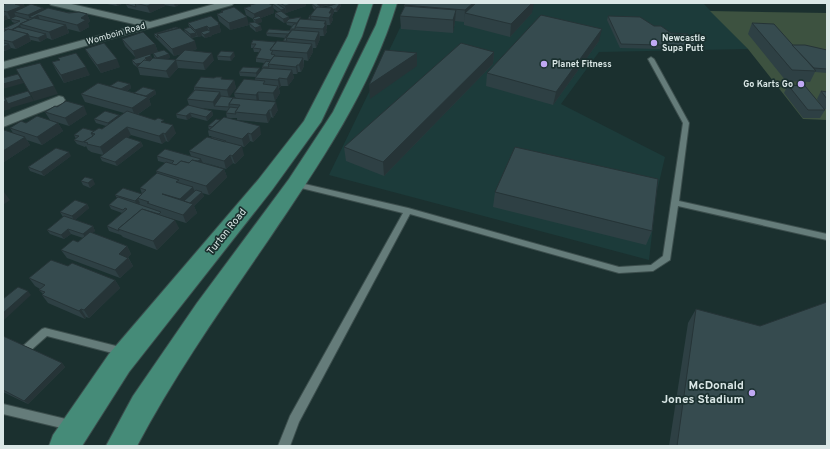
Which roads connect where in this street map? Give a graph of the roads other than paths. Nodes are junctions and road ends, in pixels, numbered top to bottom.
1 (54, 3) edge
2 (229, 3) edge
3 (365, 3) edge
4 (390, 3) edge
5 (149, 25) junction
6 (651, 59) dead end
7 (3, 66) edge
8 (59, 100) dead end
9 (3, 123) edge
10 (296, 184) junction
11 (675, 203) junction
12 (408, 211) junction
13 (827, 237) edge
14 (26, 349) edge
15 (128, 353) junction
16 (3, 409) edge
17 (77, 426) junction
18 (64, 446) edge
19 (120, 446) edge
20 (284, 446) edge

1 - 5 street
2 - 5 street, Womboin Road
3 - 15 main road, Turton Road
4 - 10 main road
5 - 7 street, Womboin Road
6 - 11 lane
8 - 9 street
10 - 12 lane
10 - 19 main road
11 - 12 lane
11 - 13 lane
12 - 20 lane
14 - 15 lane
15 - 17 main road, Turton Road
16 - 17 lane
17 - 18 main road, Turton Road

